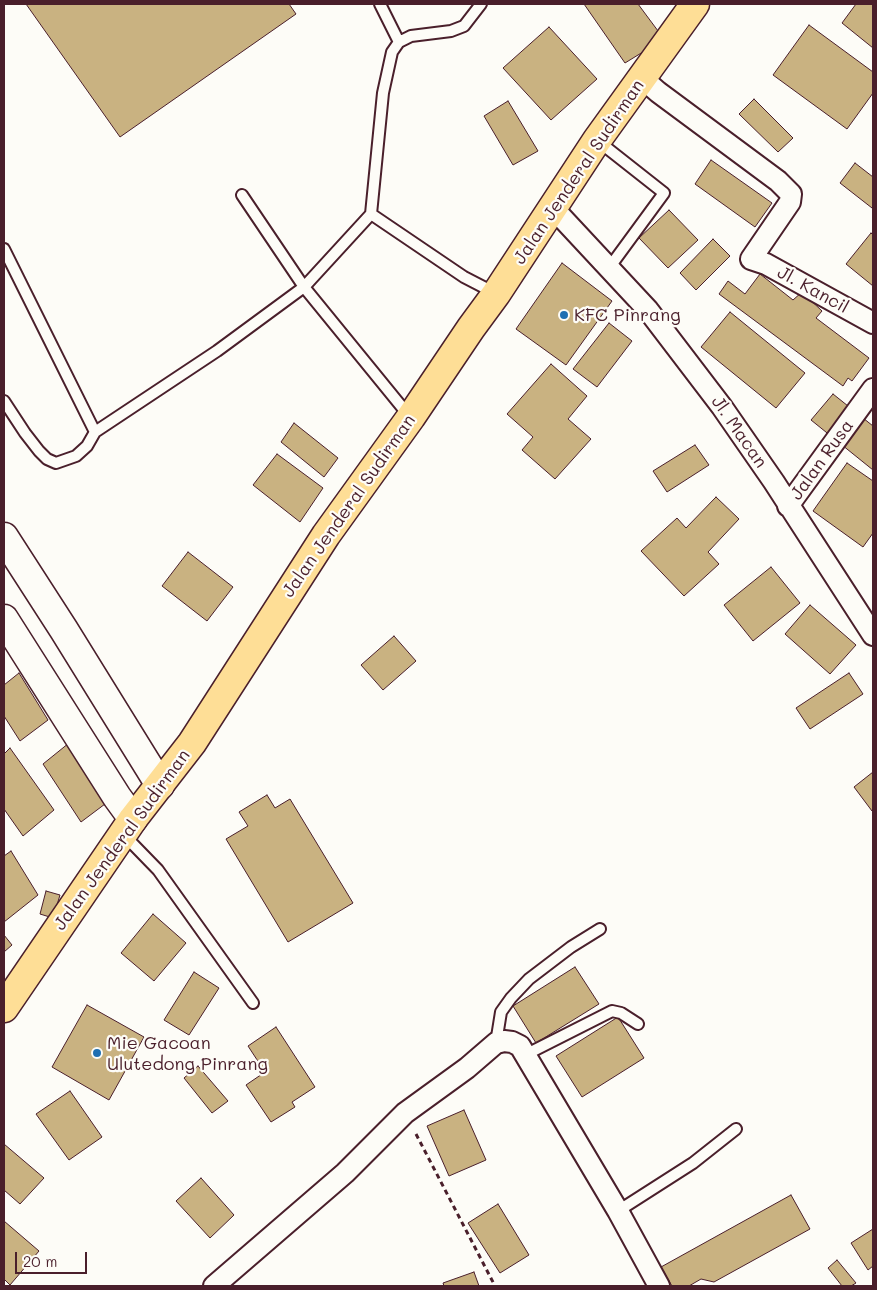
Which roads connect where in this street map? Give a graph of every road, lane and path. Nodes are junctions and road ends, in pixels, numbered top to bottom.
1 (380, 4) edge
2 (481, 4) edge
3 (695, 4) edge
4 (399, 42) junction
5 (642, 78) junction
6 (598, 140) junction
7 (242, 195) dead end
8 (552, 208) junction
9 (371, 214) junction
10 (4, 249) edge
11 (609, 268) junction
12 (304, 287) junction
13 (496, 294) junction
14 (873, 323) edge
15 (873, 389) edge
16 (4, 401) edge
17 (411, 417) junction
18 (95, 432) junction
19 (788, 506) junction
20 (4, 537) edge
21 (4, 619) edge
22 (873, 635) edge
23 (160, 785) junction
24 (128, 826) junction
25 (600, 929) dead end
26 (253, 1003) dead end
27 (4, 1008) edge
28 (638, 1024) dead end
29 (496, 1043) junction
30 (525, 1055) junction
31 (405, 1113) junction
32 (736, 1129) dead end
33 (618, 1211) junction
34 (214, 1286) edge
35 (495, 1286) edge
36 (659, 1286) edge

1 - 4 lane
2 - 4 lane
3 - 5 highway, Jalan Jenderal Sudirman
4 - 9 lane
5 - 6 highway, Jalan Jenderal Sudirman
5 - 14 street, Jl. Kancil
6 - 8 highway, Jalan Jenderal Sudirman
6 - 11 lane
7 - 12 lane
8 - 11 street, Jl. Macan
8 - 13 highway, Jalan Jenderal Sudirman
9 - 12 lane
9 - 13 lane
10 - 18 lane
11 - 19 street, Jl. Macan
12 - 17 lane
12 - 18 lane
13 - 17 highway, Jalan Jenderal Sudirman
15 - 19 street, Jalan Rusa
16 - 18 lane
17 - 23 highway, Jalan Jenderal Sudirman
19 - 22 street, Jl. Macan
20 - 23 street
21 - 24 street
23 - 24 highway, Jalan Jenderal Sudirman
24 - 26 lane
24 - 27 highway, Jalan Jenderal Sudirman
25 - 29 lane
28 - 30 lane
29 - 30 street
29 - 31 street
30 - 33 street
31 - 34 street
31 - 35 path
32 - 33 lane
33 - 36 street

